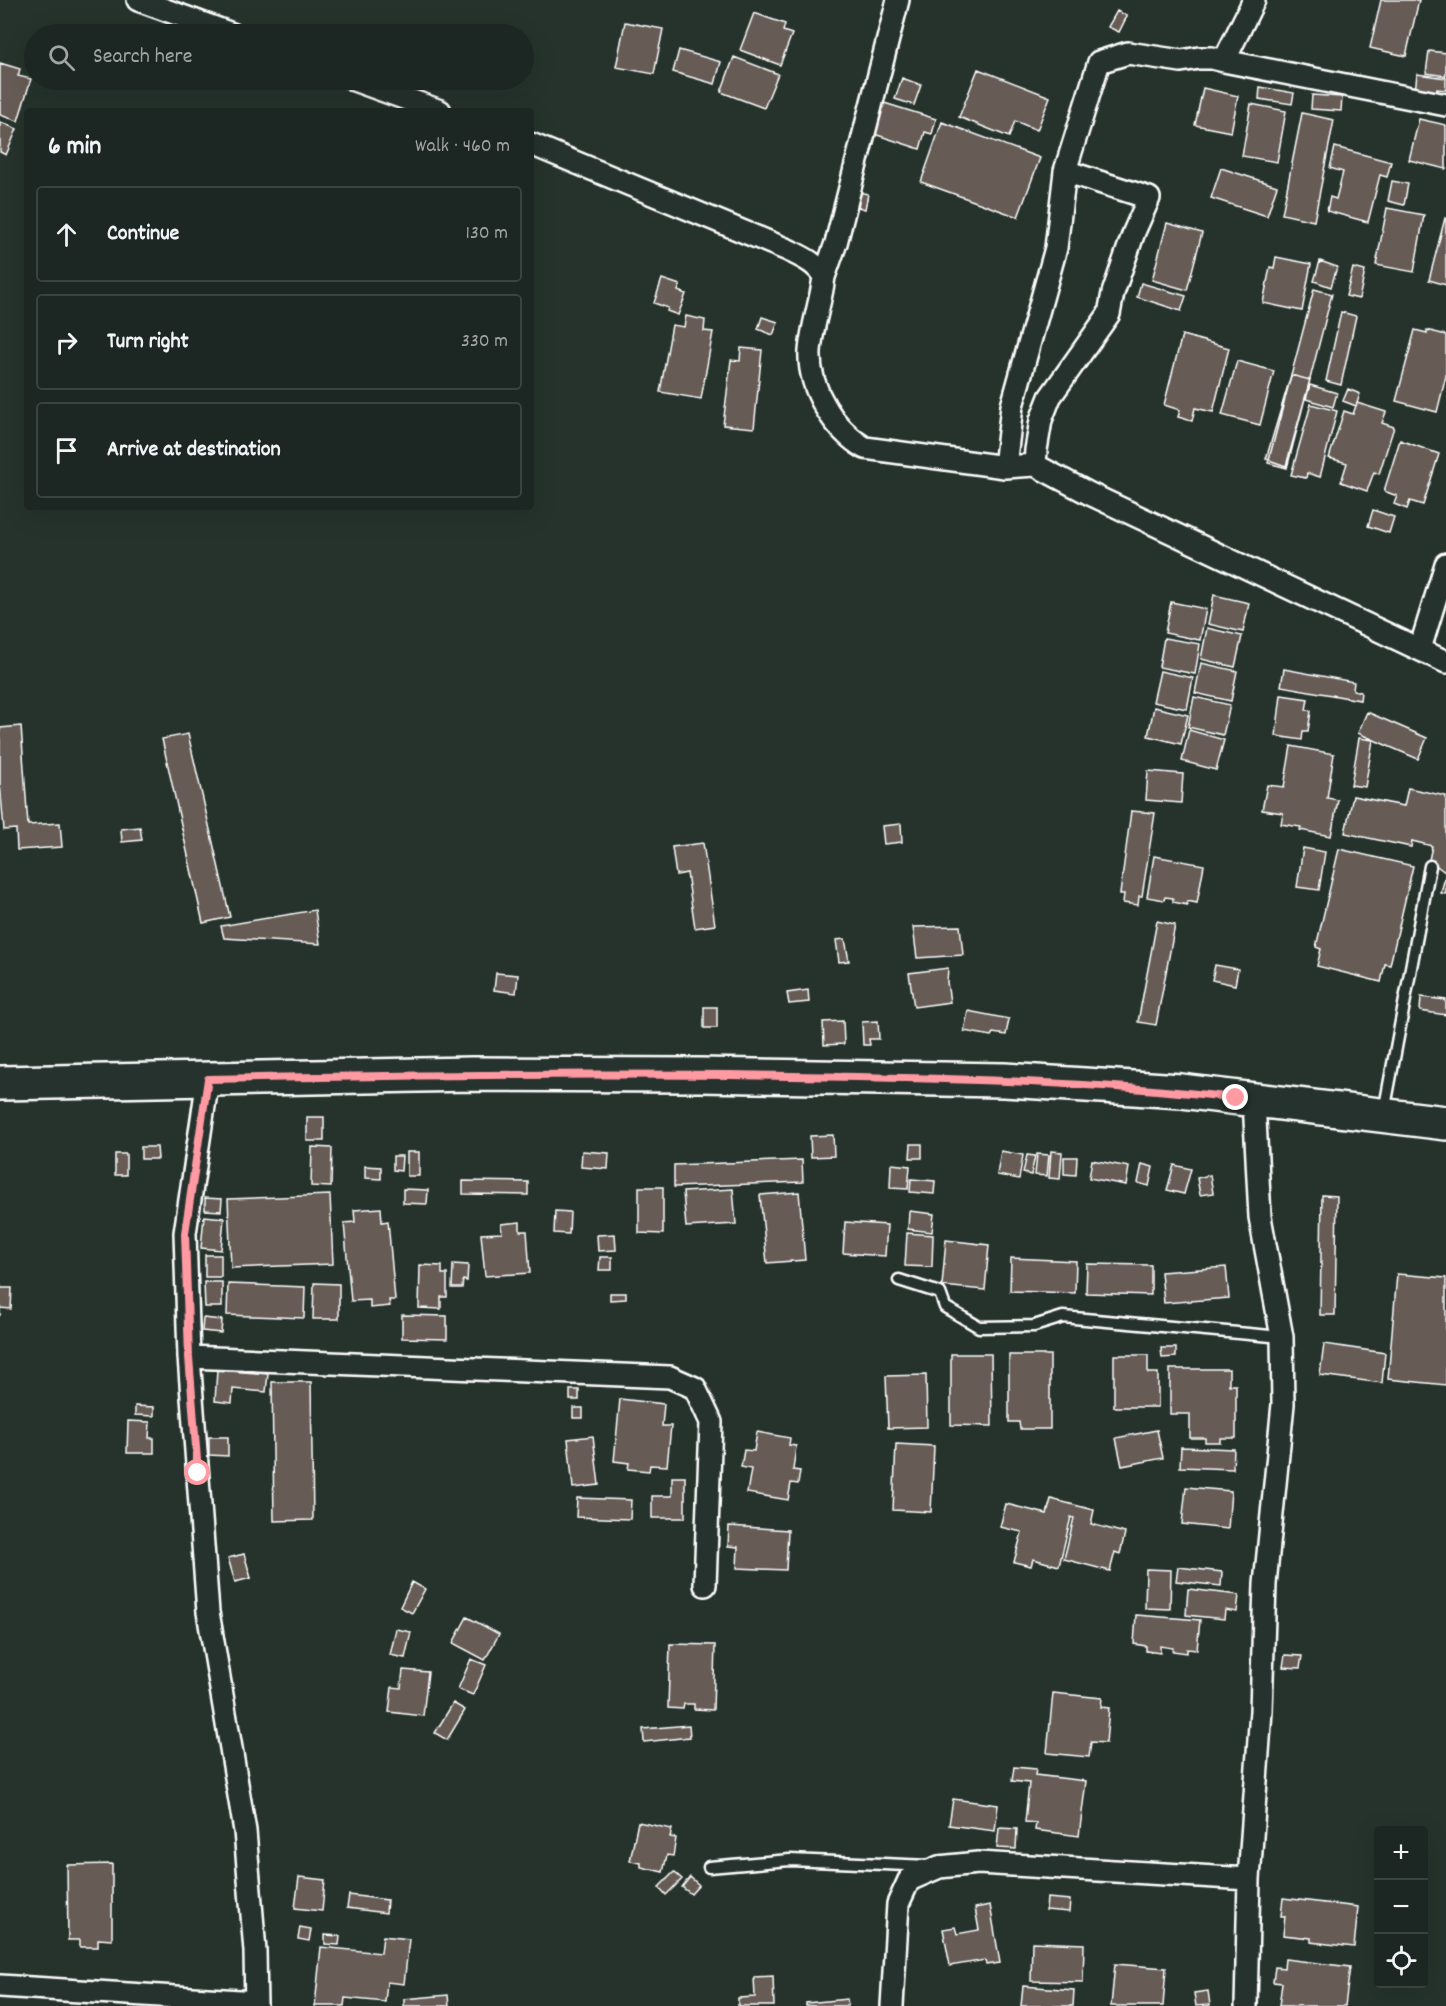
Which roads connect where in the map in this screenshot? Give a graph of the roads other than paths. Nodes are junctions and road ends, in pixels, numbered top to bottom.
1 (138, 0) edge
2 (898, 0) edge
3 (1254, 0) edge
4 (204, 24) edge
5 (1224, 61) junction
6 (382, 90) edge
7 (1446, 105) edge
8 (432, 108) edge
9 (534, 145) edge
10 (1065, 171) junction
11 (824, 277) junction
12 (1035, 465) junction
13 (1005, 467) junction
14 (1446, 564) edge
15 (1420, 649) junction
16 (1446, 662) edge
17 (1430, 866) dead end
18 (208, 1079) junction
19 (0, 1083) edge
20 (1254, 1100) junction
21 (1384, 1115) junction
22 (1446, 1123) edge
23 (899, 1280) dead end
24 (1282, 1337) junction
25 (189, 1357) junction
26 (705, 1585) dead end
27 (709, 1867) dead end
28 (939, 1867) junction
29 (1249, 1879) junction
30 (0, 1986) edge
31 (256, 2004) edge
32 (892, 2006) edge
33 (1246, 2006) edge

1 - 4 street
2 - 11 street
3 - 5 street
5 - 7 street
5 - 10 street
6 - 8 street
9 - 11 street
10 - 12 street
10 - 13 street
11 - 13 street
12 - 13 street
12 - 15 street
14 - 15 street
15 - 16 street
17 - 21 lane
18 - 19 main road
18 - 20 main road
18 - 25 street
20 - 21 main road
20 - 24 street
21 - 22 main road
23 - 24 lane
24 - 29 street
25 - 26 street
25 - 31 street
27 - 28 lane
28 - 29 street
28 - 32 street
29 - 33 street
30 - 31 street

